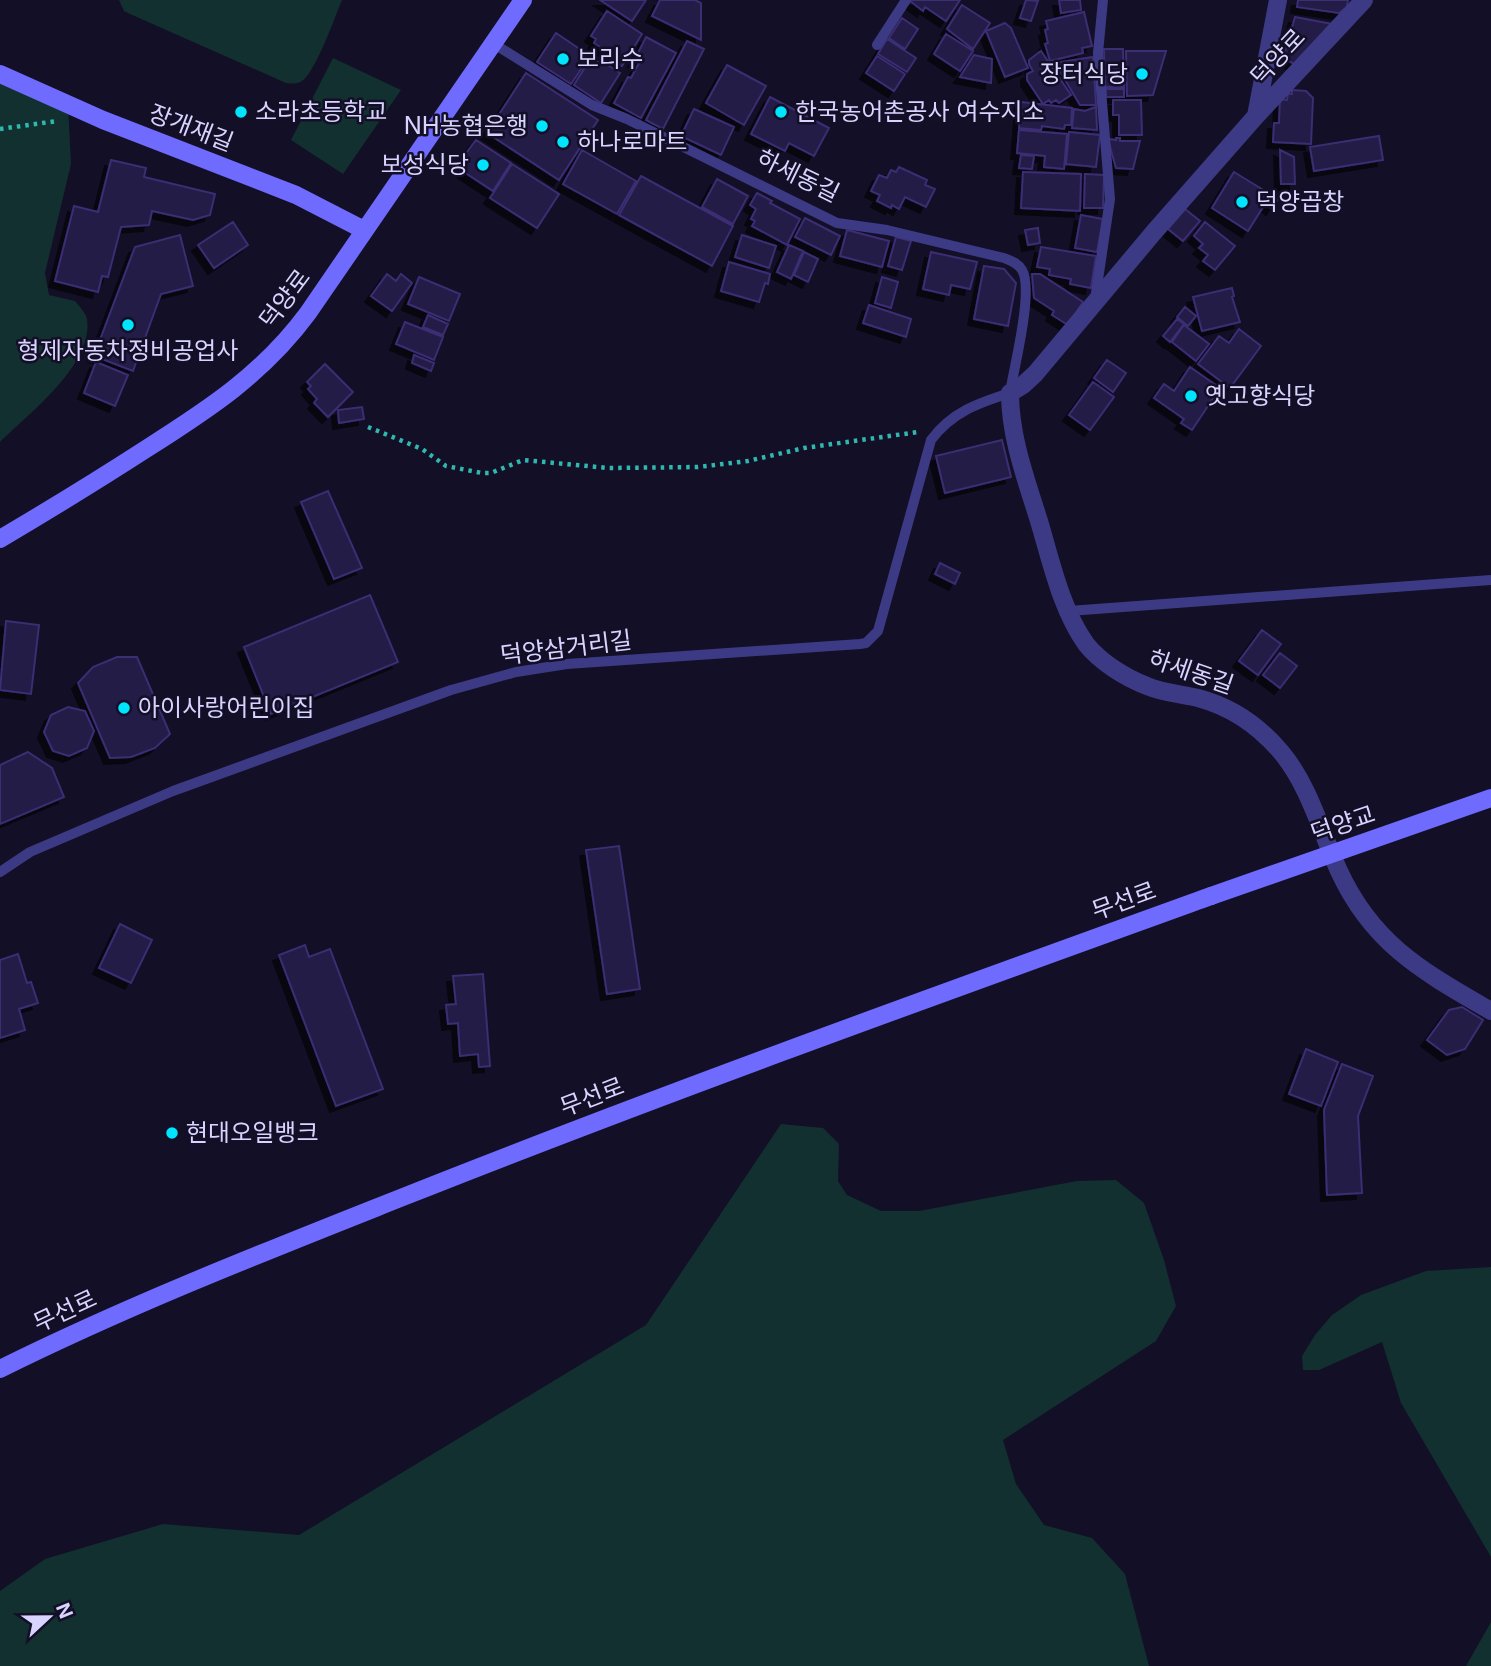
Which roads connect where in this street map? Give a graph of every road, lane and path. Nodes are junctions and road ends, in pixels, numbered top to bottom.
1 (523, 0) edge
2 (906, 0) edge
3 (1103, 0) edge
4 (1278, 0) edge
5 (1364, 0) edge
6 (494, 44) junction
7 (877, 45) dead end
8 (0, 74) edge
9 (1256, 116) junction
10 (70, 120) dead end
11 (0, 129) edge
12 (364, 230) junction
13 (1095, 303) junction
14 (1010, 393) junction
15 (368, 427) dead end
16 (939, 429) junction
17 (0, 539) edge
18 (1491, 580) edge
19 (1069, 611) junction
20 (1491, 798) edge
21 (0, 872) edge
22 (1211, 896) joint
23 (1491, 1012) edge
24 (0, 1369) edge

1 - 6 street, 덕양로
2 - 7 lane
3 - 13 lane
4 - 9 street
5 - 9 street, 덕양로
6 - 12 street, 덕양로
6 - 14 lane, 하세동길
8 - 12 street, 장개재길
9 - 13 street
10 - 11 path
12 - 17 street, 덕양로
13 - 14 street
14 - 16 lane, 덕양삼거리길
14 - 19 street, 하세동길
15 - 16 path
16 - 21 lane, 덕양삼거리길
18 - 19 lane
19 - 23 street, 하세동길
20 - 22 street, 덕양교, bridge
22 - 24 street, 무선로

